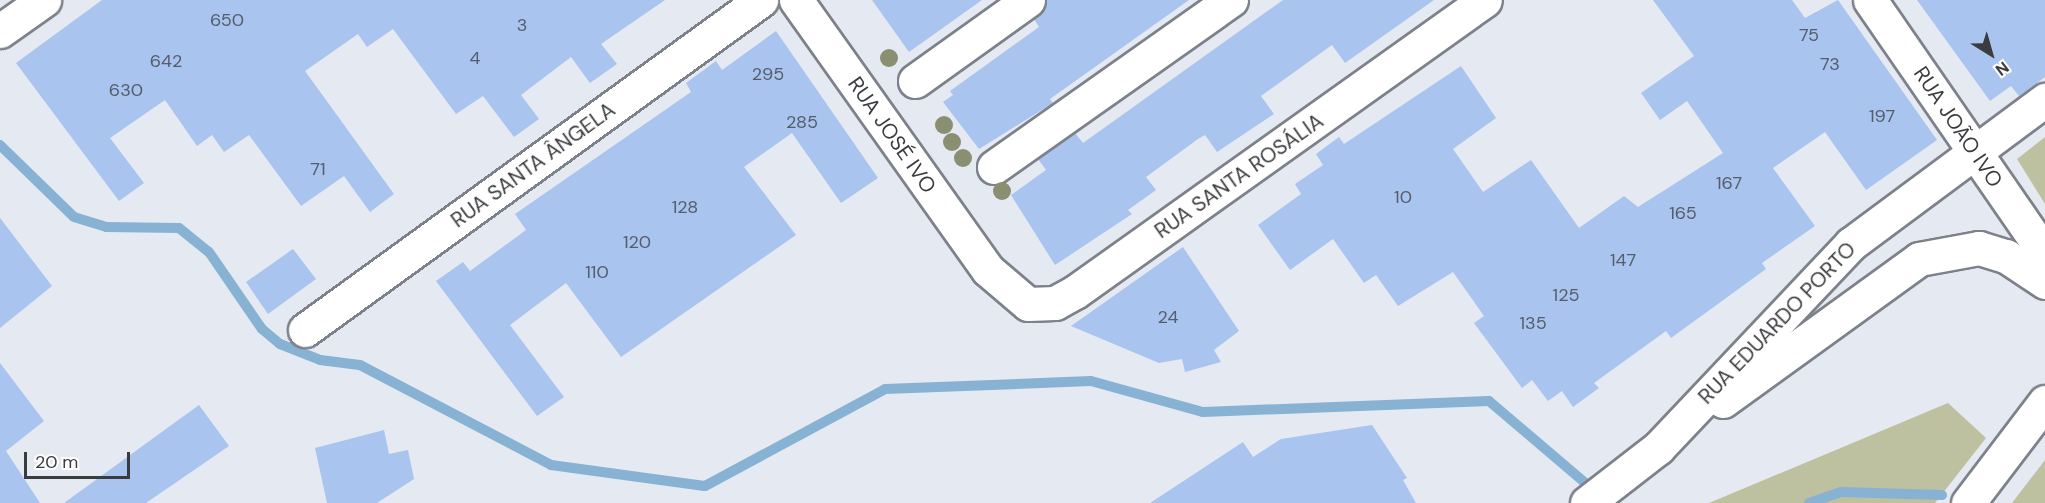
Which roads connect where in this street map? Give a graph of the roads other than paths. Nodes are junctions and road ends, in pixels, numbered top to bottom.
1 (44, 0) edge
2 (761, 0) edge
3 (796, 0) edge
4 (1028, 0) edge
5 (1231, 0) edge
6 (1485, 0) edge
7 (1870, 0) edge
8 (0, 31) edge
9 (915, 81) dead end
10 (2045, 100) edge
11 (1976, 153) junction
12 (994, 167) dead end
13 (2045, 254) edge
14 (988, 270) joint
15 (2045, 282) edge
16 (305, 330) dead end
17 (2045, 402) edge
18 (1658, 448) junction
19 (1587, 503) edge
20 (1968, 503) edge

1 - 8 street
2 - 16 street, RUA SANTA ÂNGELA
3 - 14 street, RUA JOSÉ IVO
4 - 9 street
5 - 12 street
6 - 14 street, RUA SANTA ROSÁLIA
7 - 11 street, RUA JOÃO IVO
10 - 11 street, RUA EDUARDO PORTO
11 - 13 street, RUA JOÃO IVO
11 - 18 street, RUA EDUARDO PORTO
15 - 18 street
17 - 20 street
18 - 19 street, RUA EDUARDO PORTO

